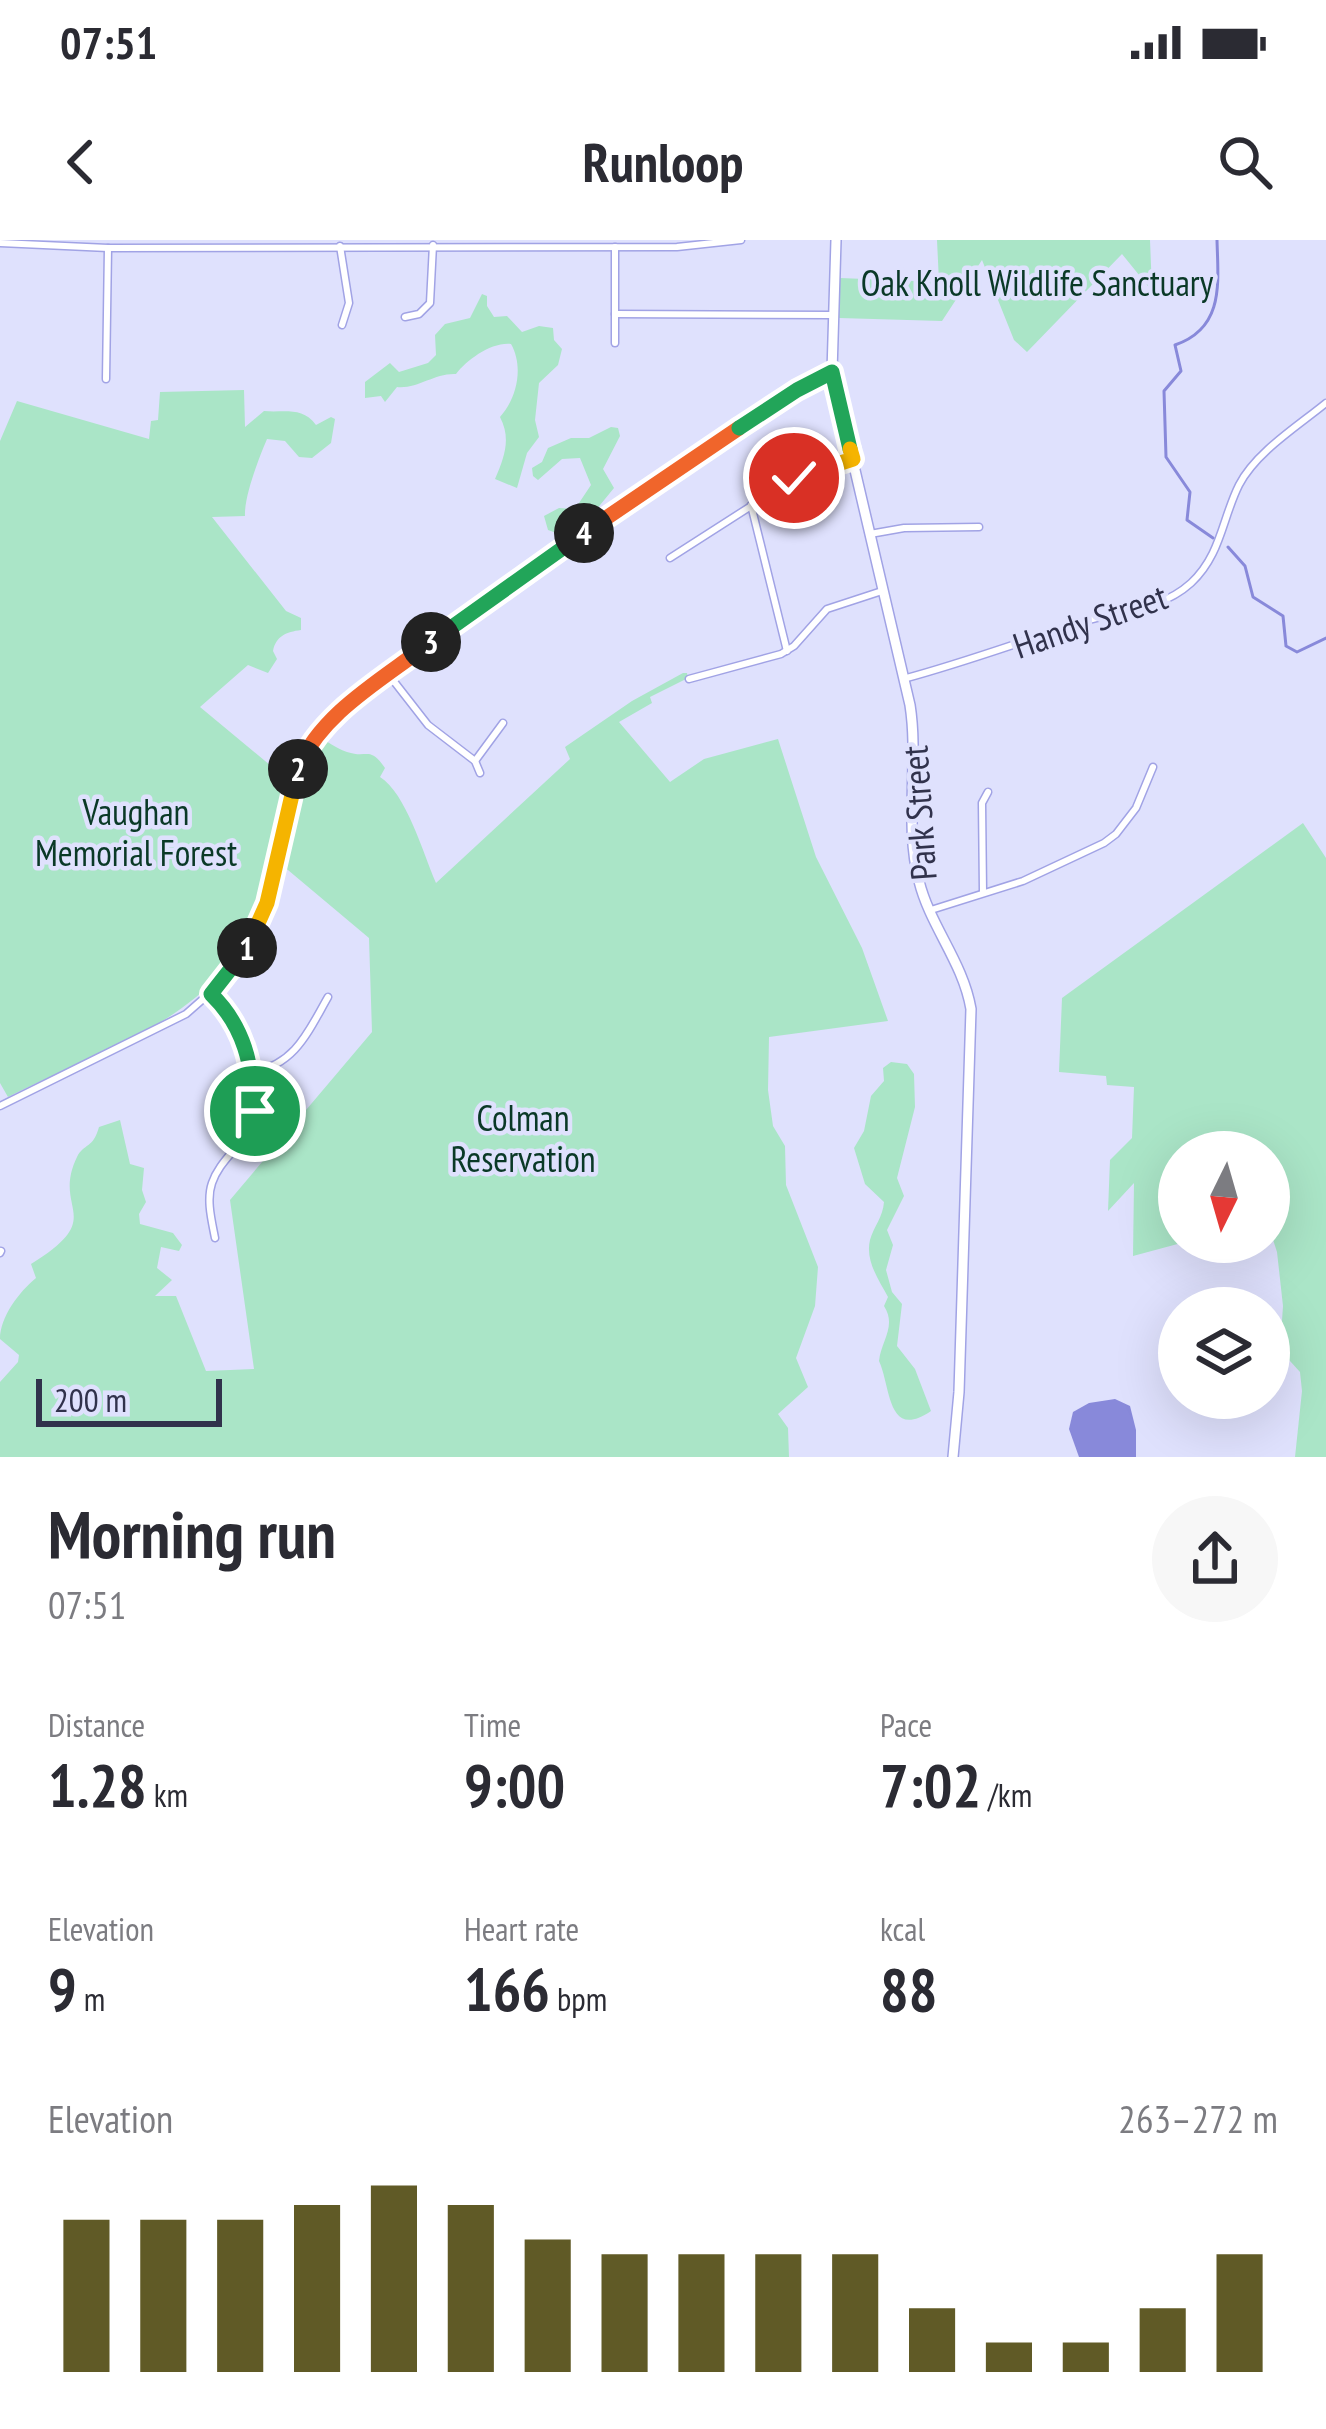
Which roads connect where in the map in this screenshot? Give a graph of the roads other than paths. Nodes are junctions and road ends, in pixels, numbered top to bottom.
1 (741, 240) edge
2 (836, 240) edge
3 (0, 243) edge
4 (365, 243) edge
5 (684, 243) edge
6 (433, 245) junction
7 (340, 246) junction
8 (108, 248) junction
9 (615, 248) junction
10 (615, 314) junction
11 (832, 315) junction
12 (405, 317) dead end
13 (342, 325) dead end
14 (615, 343) dead end
15 (832, 372) junction
16 (106, 380) dead end
17 (1326, 403) edge
18 (853, 459) junction
19 (751, 505) junction
20 (979, 527) dead end
21 (870, 534) junction
22 (670, 558) dead end
23 (882, 591) junction
24 (788, 651) junction
25 (388, 675) junction
26 (689, 679) dead end
27 (903, 679) junction
28 (503, 723) dead end
29 (476, 761) junction
30 (1153, 767) dead end
31 (480, 773) dead end
32 (988, 792) dead end
33 (983, 892) junction
34 (931, 910) junction
35 (211, 994) junction
36 (328, 997) dead end
37 (252, 1072) junction
38 (0, 1106) edge
39 (215, 1238) dead end
40 (953, 1457) edge

1 - 5 street
2 - 11 main road, Park Street
3 - 8 street
4 - 6 street
4 - 7 street
5 - 9 street
6 - 9 street
6 - 12 street
7 - 8 street
7 - 13 street
8 - 16 street
9 - 10 street
10 - 11 street
10 - 14 street
11 - 15 main road, Park Street
15 - 18 main road, Park Street
15 - 25 street
17 - 27 street, Handy Street
18 - 19 street
18 - 21 main road, Park Street
19 - 22 street
19 - 24 street
20 - 21 street
21 - 23 main road, Park Street
23 - 24 street
23 - 27 main road, Park Street
24 - 26 street
25 - 29 street
25 - 35 street
27 - 34 main road, Park Street
28 - 29 street
29 - 31 street
30 - 33 street
32 - 33 street
33 - 34 street
34 - 40 main road, Park Street
35 - 37 street
35 - 38 street
36 - 37 street
37 - 39 street

